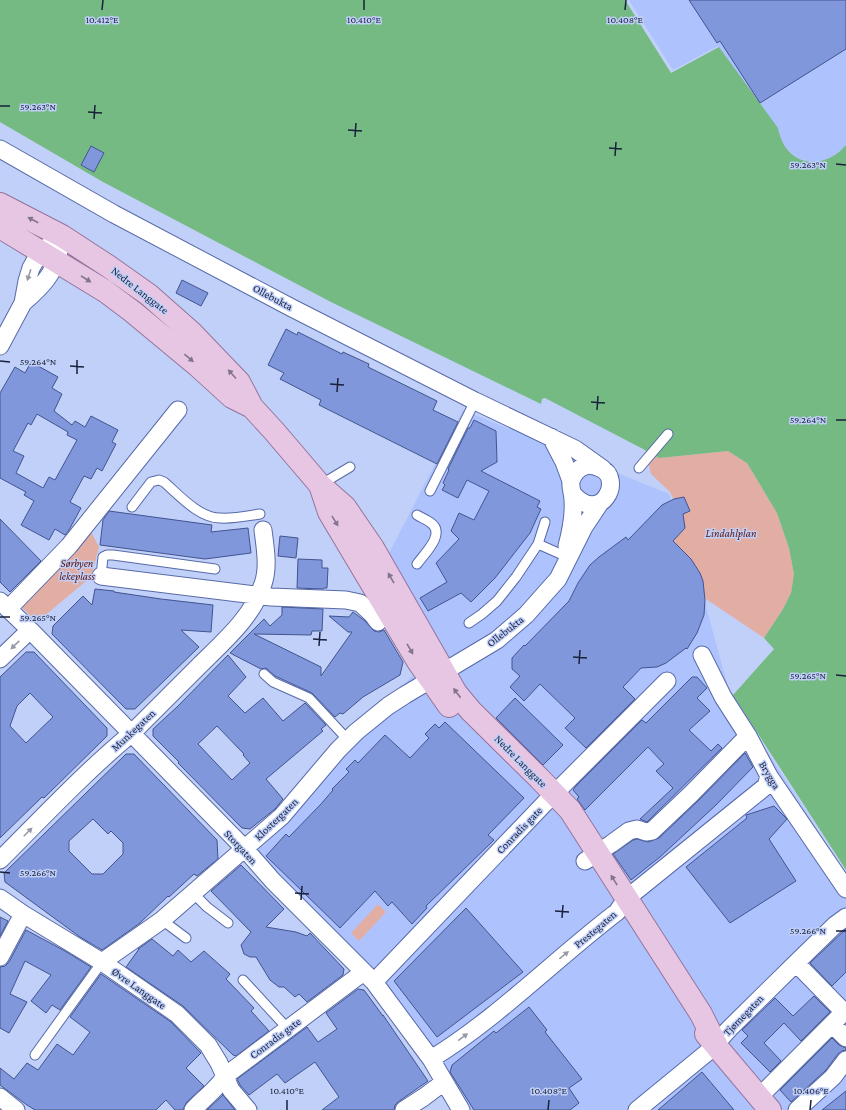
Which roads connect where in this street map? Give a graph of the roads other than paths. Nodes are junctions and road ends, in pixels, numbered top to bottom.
1 (0, 149) edge
2 (0, 204) edge
3 (0, 226) edge
4 (62, 236) junction
5 (49, 257) junction
6 (0, 346) edge
7 (475, 400) junction
8 (252, 407) junction
9 (178, 410) dead end
10 (668, 434) dead end
11 (551, 437) junction
12 (350, 467) dead end
13 (639, 468) dead end
14 (603, 469) junction
15 (320, 485) junction
16 (572, 488) junction
17 (430, 491) dead end
18 (600, 503) junction
19 (132, 507) dead end
20 (417, 515) dead end
21 (262, 522) joint
22 (545, 522) dead end
23 (538, 544) junction
24 (565, 556) junction
25 (417, 564) dead end
26 (215, 569) dead end
27 (101, 576) joint
28 (558, 578) junction
29 (260, 595) junction
30 (4, 605) edge
31 (378, 622) dead end
32 (468, 623) dead end
33 (30, 630) junction
34 (702, 655) dead end
35 (0, 659) edge
36 (264, 674) dead end
37 (437, 675) junction
38 (667, 681) dead end
39 (132, 734) junction
40 (748, 736) junction
41 (348, 740) junction
42 (769, 776) junction
43 (550, 799) junction
44 (245, 850) junction
45 (591, 857) junction
46 (0, 860) edge
47 (846, 889) edge
48 (193, 893) junction
49 (0, 898) edge
50 (621, 905) junction
51 (23, 914) junction
52 (846, 917) edge
53 (162, 920) junction
54 (228, 923) dead end
55 (186, 938) dead end
56 (0, 957) edge
57 (102, 962) junction
58 (796, 963) junction
59 (368, 977) junction
60 (242, 980) dead end
61 (840, 1015) edge
62 (288, 1029) junction
63 (846, 1038) edge
64 (716, 1044) junction
65 (35, 1054) dead end
66 (431, 1059) junction
67 (846, 1060) edge
68 (224, 1076) junction
69 (444, 1082) junction
70 (0, 1097) edge
71 (765, 1103) edge
72 (16, 1110) edge
73 (193, 1110) edge
74 (248, 1110) edge
75 (404, 1110) edge
76 (461, 1110) edge
77 (637, 1110) edge
78 (797, 1110) edge

1 - 7 street, Ollebukta
4 -> 2 main road, Nedre Langgate
3 - 5 main road, Nedre Langgate
4 - 5 street
8 -> 4 main road, Nedre Langgate
5 - 6 street
5 -> 8 main road, Nedre Langgate
7 - 11 street, Ollebukta
7 - 17 lane
8 - 15 main road, Nedre Langgate
9 - 30 street
10 - 13 lane
11 - 14 street, Ollebukta
11 - 16 street, Ollebukta
12 - 15 lane
14 - 16 street
14 - 18 street, Ollebukta
15 - 37 main road, Nedre Langgate
16 - 18 street
16 - 24 street, Ollebukta
18 - 28 street, Ollebukta
19 - 21 lane
20 - 25 lane
21 - 29 street, Munkegaten
22 - 23 lane
23 - 24 lane
23 - 32 lane
24 - 28 street, Ollebukta
26 - 27 lane
27 - 29 street
28 - 37 street, Ollebukta
29 - 31 street
29 - 39 street, Munkegaten
30 - 33 street, Storgaten
33 -> 35 street
33 - 39 street, Storgaten
34 - 40 street, Brygga
36 - 41 lane
37 - 41 street, Klostergaten
37 - 43 main road, Nedre Langgate
38 - 43 street, Conradis gate
39 - 44 street, Storgaten
46 -> 39 street, Munkegaten
40 - 42 street, Brygga
40 - 45 street
41 - 44 street, Klostergaten
42 - 47 street, Brygga
42 - 50 street, Prestegaten
43 - 45 main road, Nedre Langgate
43 - 59 street, Conradis gate
44 - 48 street, Klostergaten
44 - 59 street, Storgaten
45 - 50 main road, Nedre Langgate
48 - 53 street, Klostergaten
48 - 54 lane
49 - 51 street, Øvre Langgate
50 - 64 main road, Nedre Langgate
66 -> 50 street, Prestegaten
51 - 56 street
51 - 57 street, Øvre Langgate
52 - 58 street, Tjømegaten
53 - 55 lane
53 - 57 street, Klostergaten
57 - 65 lane
57 - 68 street, Øvre Langgate
58 - 61 street
58 - 64 street, Tjømegaten
59 - 62 street, Conradis gate
59 - 66 street, Storgaten
60 - 62 lane
61 - 63 street
61 - 71 street
62 - 68 street, Conradis gate
64 - 71 main road, Nedre Langgate
64 - 77 street, Tjømegaten
66 - 69 street, Storgaten
67 - 78 street
68 - 73 street, Conradis gate
68 - 74 street, Øvre Langgate
69 - 75 street
69 - 76 street, Storgaten
70 - 72 street

